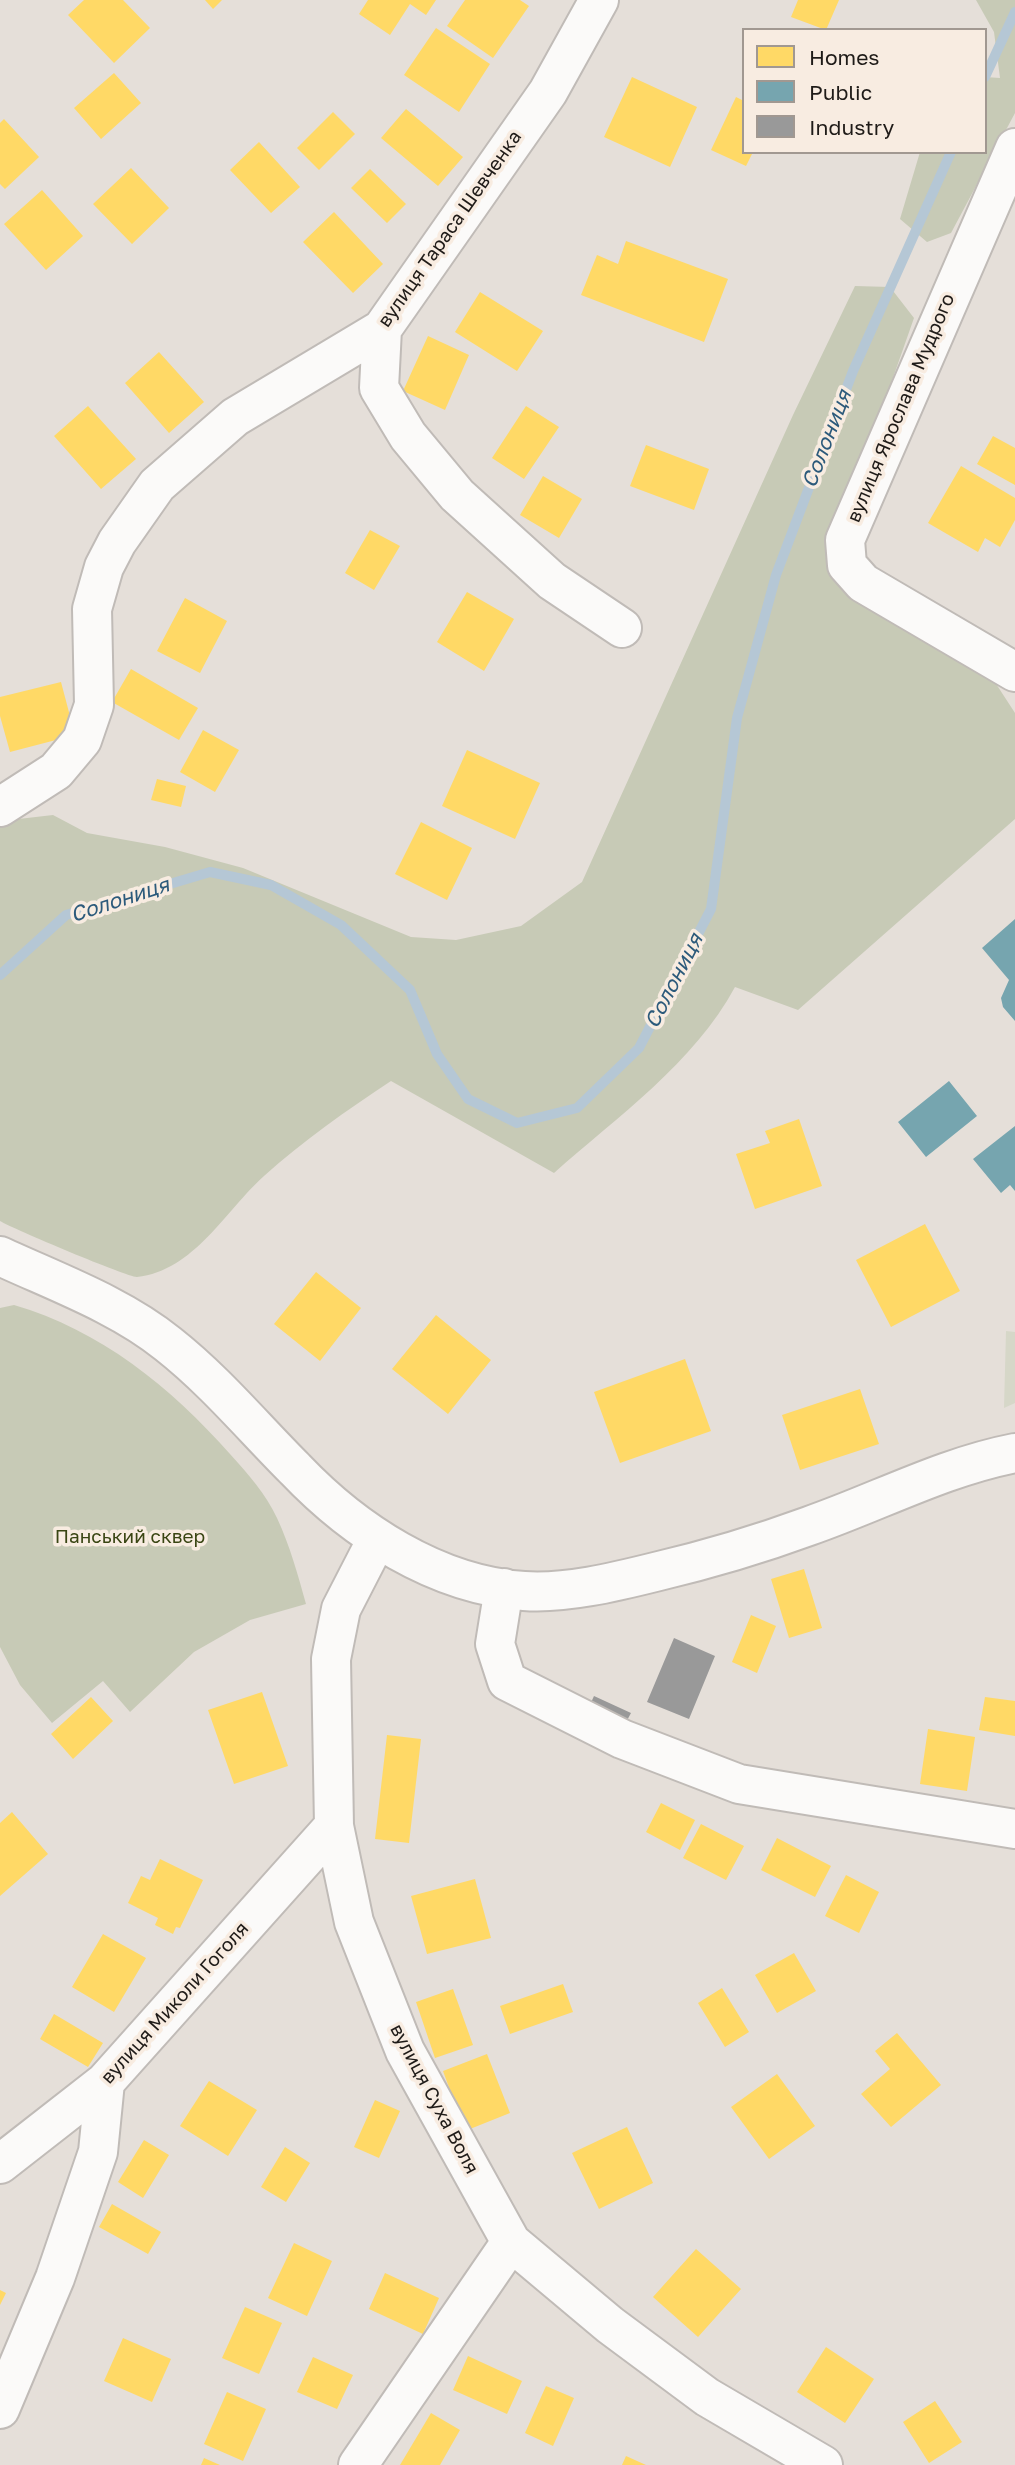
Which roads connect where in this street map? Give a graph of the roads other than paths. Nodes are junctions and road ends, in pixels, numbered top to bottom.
1 (599, 0) edge
2 (1015, 148) edge
3 (382, 329) junction
4 (622, 628) dead end
5 (1015, 672) edge
6 (0, 807) edge
7 (0, 1256) edge
8 (1015, 1453) edge
9 (377, 1539) junction
10 (504, 1588) junction
11 (334, 1826) junction
12 (1015, 1829) edge
13 (106, 2082) junction
14 (0, 2164) edge
15 (511, 2242) junction
16 (0, 2409) edge
17 (358, 2465) edge
18 (823, 2465) edge

1 - 3 street, вулиця Тараса Шевченка
2 - 5 street, вулиця Ярослава Мудрого
3 - 4 street
3 - 6 street, вулиця Тараса Шевченка
7 - 9 street
8 - 10 street
9 - 10 street
9 - 11 street, вулиця Суха Воля
10 - 12 street
11 - 13 street, вулиця Миколи Гоголя
11 - 15 street, вулиця Суха Воля
13 - 14 street, вулиця Миколи Гоголя
13 - 16 street
15 - 17 street
15 - 18 street, вулиця Суха Воля

